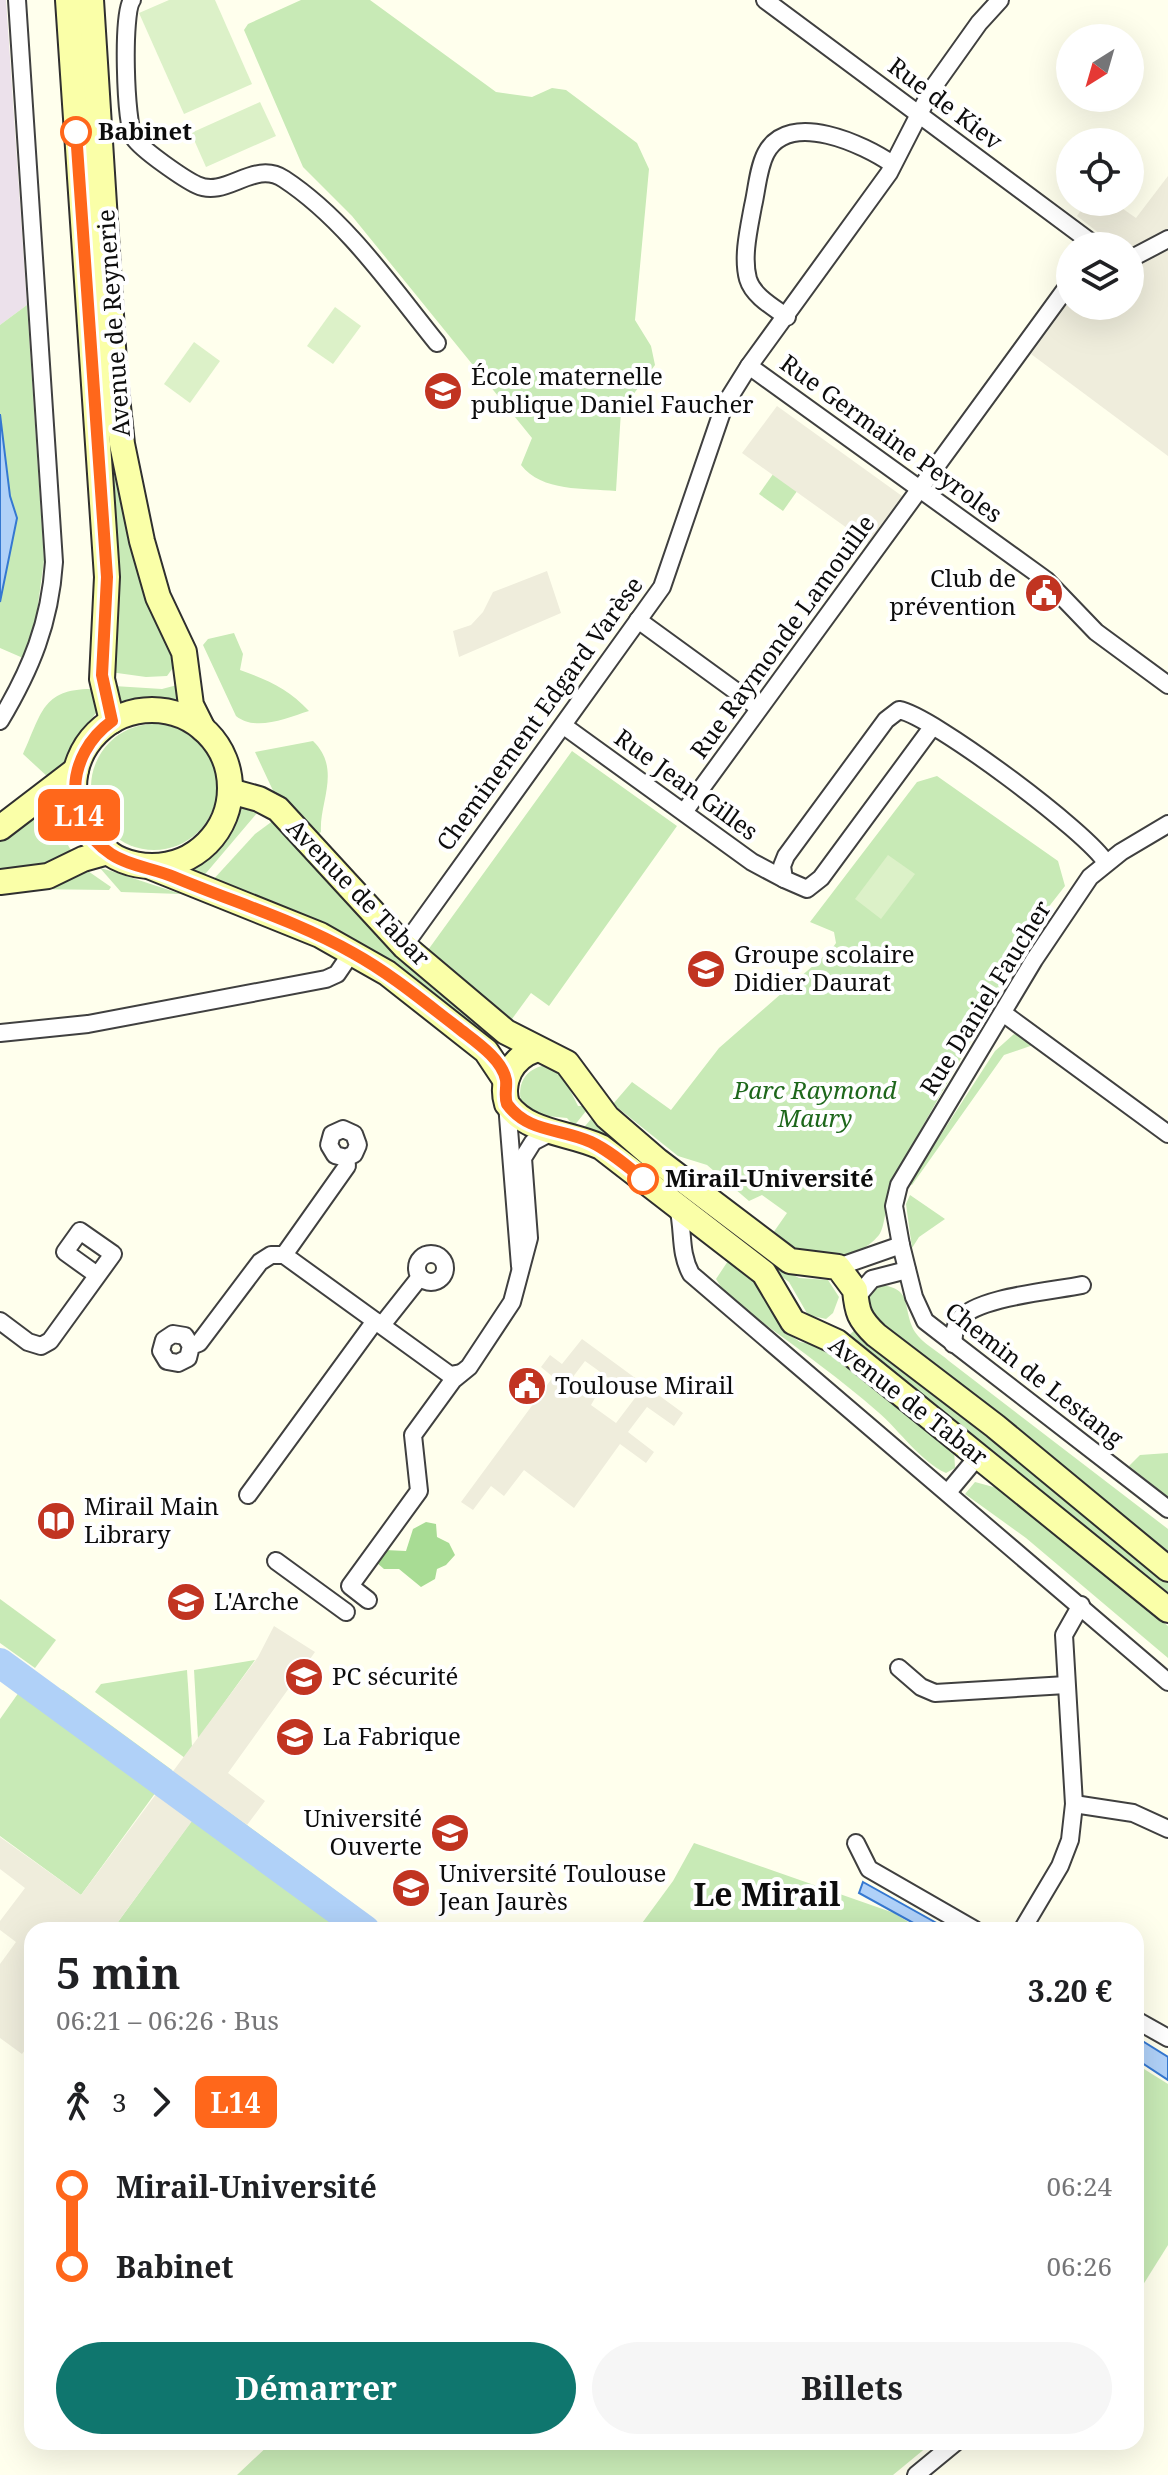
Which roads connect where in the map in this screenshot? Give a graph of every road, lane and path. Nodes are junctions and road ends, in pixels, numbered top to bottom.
1 (17, 0) edge
2 (68, 0) edge
3 (91, 0) edge
4 (132, 0) edge
5 (765, 0) edge
6 (1000, 0) edge
7 (919, 115) junction
8 (892, 164) junction
9 (1077, 232) edge
10 (1168, 239) edge
11 (1144, 252) edge
12 (1056, 302) edge
13 (787, 317) junction
14 (437, 343) dead end
15 (749, 366) junction
16 (920, 490) junction
17 (638, 620) junction
18 (1168, 685) edge
19 (759, 708) junction
20 (0, 721) edge
21 (112, 721) junction
22 (564, 726) junction
23 (933, 726) junction
24 (203, 729) junction
25 (76, 770) junction
26 (230, 791) junction
27 (684, 812) junction
28 (1168, 824) edge
29 (0, 828) edge
30 (108, 852) junction
31 (1106, 863) junction
32 (149, 866) junction
33 (784, 879) junction
34 (0, 882) edge
35 (404, 946) junction
36 (352, 952) junction
37 (1003, 1013) junction
38 (0, 1033) edge
39 (535, 1050) junction
40 (506, 1093) junction
41 (555, 1130) junction
42 (1168, 1134) edge
43 (346, 1158) dead end
44 (678, 1207) junction
45 (712, 1235) junction
46 (284, 1255) junction
47 (903, 1257) junction
48 (686, 1264) junction
49 (838, 1267) junction
50 (520, 1270) junction
51 (97, 1275) dead end
52 (420, 1277) dead end
53 (1082, 1285) dead end
54 (855, 1303) junction
55 (0, 1321) edge
56 (379, 1323) junction
57 (817, 1333) junction
58 (953, 1344) junction
59 (191, 1346) dead end
60 (461, 1373) junction
61 (979, 1455) junction
62 (949, 1491) junction
63 (248, 1495) dead end
64 (1168, 1509) edge
65 (276, 1561) dead end
66 (1168, 1569) edge
67 (368, 1600) dead end
68 (1081, 1605) junction
69 (1168, 1610) edge
70 (346, 1612) dead end
71 (899, 1668) dead end
72 (1168, 1682) edge
73 (1066, 1685) junction
74 (1074, 1804) junction
75 (1168, 1829) edge
76 (856, 1843) dead end
77 (961, 1922) edge
78 (1027, 1922) edge
79 (1144, 2024) edge
80 (1168, 2038) edge
81 (949, 2450) edge
82 (930, 2472) edge

1 - 20 street
2 - 21 main road, Avenue de Reynerie
3 - 24 main road, Avenue de Reynerie
4 - 14 street
5 - 7 street, Rue de Kiev
6 - 7 street, Rue Germaine Peyroles
7 - 8 street, Rue Germaine Peyroles
7 - 9 street, Rue de Kiev
8 - 13 street, Rue Germaine Peyroles
8 - 13 street
10 - 11 street
12 - 16 street, Rue Raymonde Lamouille
13 - 15 street, Rue Germaine Peyroles
15 - 16 street, Rue Germaine Peyroles
15 - 17 street, Cheminement Edgard Varèse
16 - 18 street, Rue Germaine Peyroles
16 - 19 street, Rue Raymonde Lamouille
17 - 19 street
17 - 22 street, Cheminement Edgard Varèse
19 - 27 street, Rue Raymonde Lamouille
21 - 24 main road
21 - 25 main road
22 - 27 street, Rue Jean Gilles
22 - 35 street, Cheminement Edgard Varèse
23 - 31 street
23 - 33 street, Rue Jean Gilles
23 - 33 street
24 - 26 main road
25 - 29 main road
25 - 30 main road
26 - 32 main road
26 - 35 main road, Avenue de Tabar
27 - 33 street, Rue Jean Gilles
28 - 31 street, Rue Daniel Faucher
30 - 32 main road
30 - 34 main road
31 - 37 street, Rue Daniel Faucher
32 - 36 main road, Avenue de Tabar
35 - 39 main road, Avenue de Tabar
36 - 38 street
36 - 40 main road, Avenue de Tabar
37 - 42 street
37 - 47 street, Rue Daniel Faucher
39 - 40 main road
39 - 49 main road, Avenue de Tabar
40 - 41 main road, Avenue de Tabar
40 - 50 street
41 - 44 main road, Avenue de Tabar
41 - 50 street
43 - 46 street
44 - 45 main road, Avenue de Tabar
44 - 48 street
45 - 48 street
45 - 57 main road, Avenue de Tabar
46 - 56 street
46 - 59 street
47 - 49 street
47 - 54 street
47 - 58 street, Chemin de Lestang
48 - 62 street
49 - 54 main road, Avenue de Tabar
50 - 60 street
51 - 55 street
52 - 56 street
53 - 58 street
54 - 57 main road
54 - 66 main road, Avenue de Tabar
56 - 60 street
56 - 63 street
57 - 61 main road, Avenue de Tabar
58 - 64 street, Chemin de Lestang
60 - 67 street
61 - 62 street
61 - 69 main road, Avenue de Tabar
62 - 68 street
65 - 70 street
68 - 72 street
68 - 73 street
71 - 73 street
73 - 74 street
74 - 75 street
74 - 78 street
76 - 77 street
79 - 80 street
81 - 82 street

